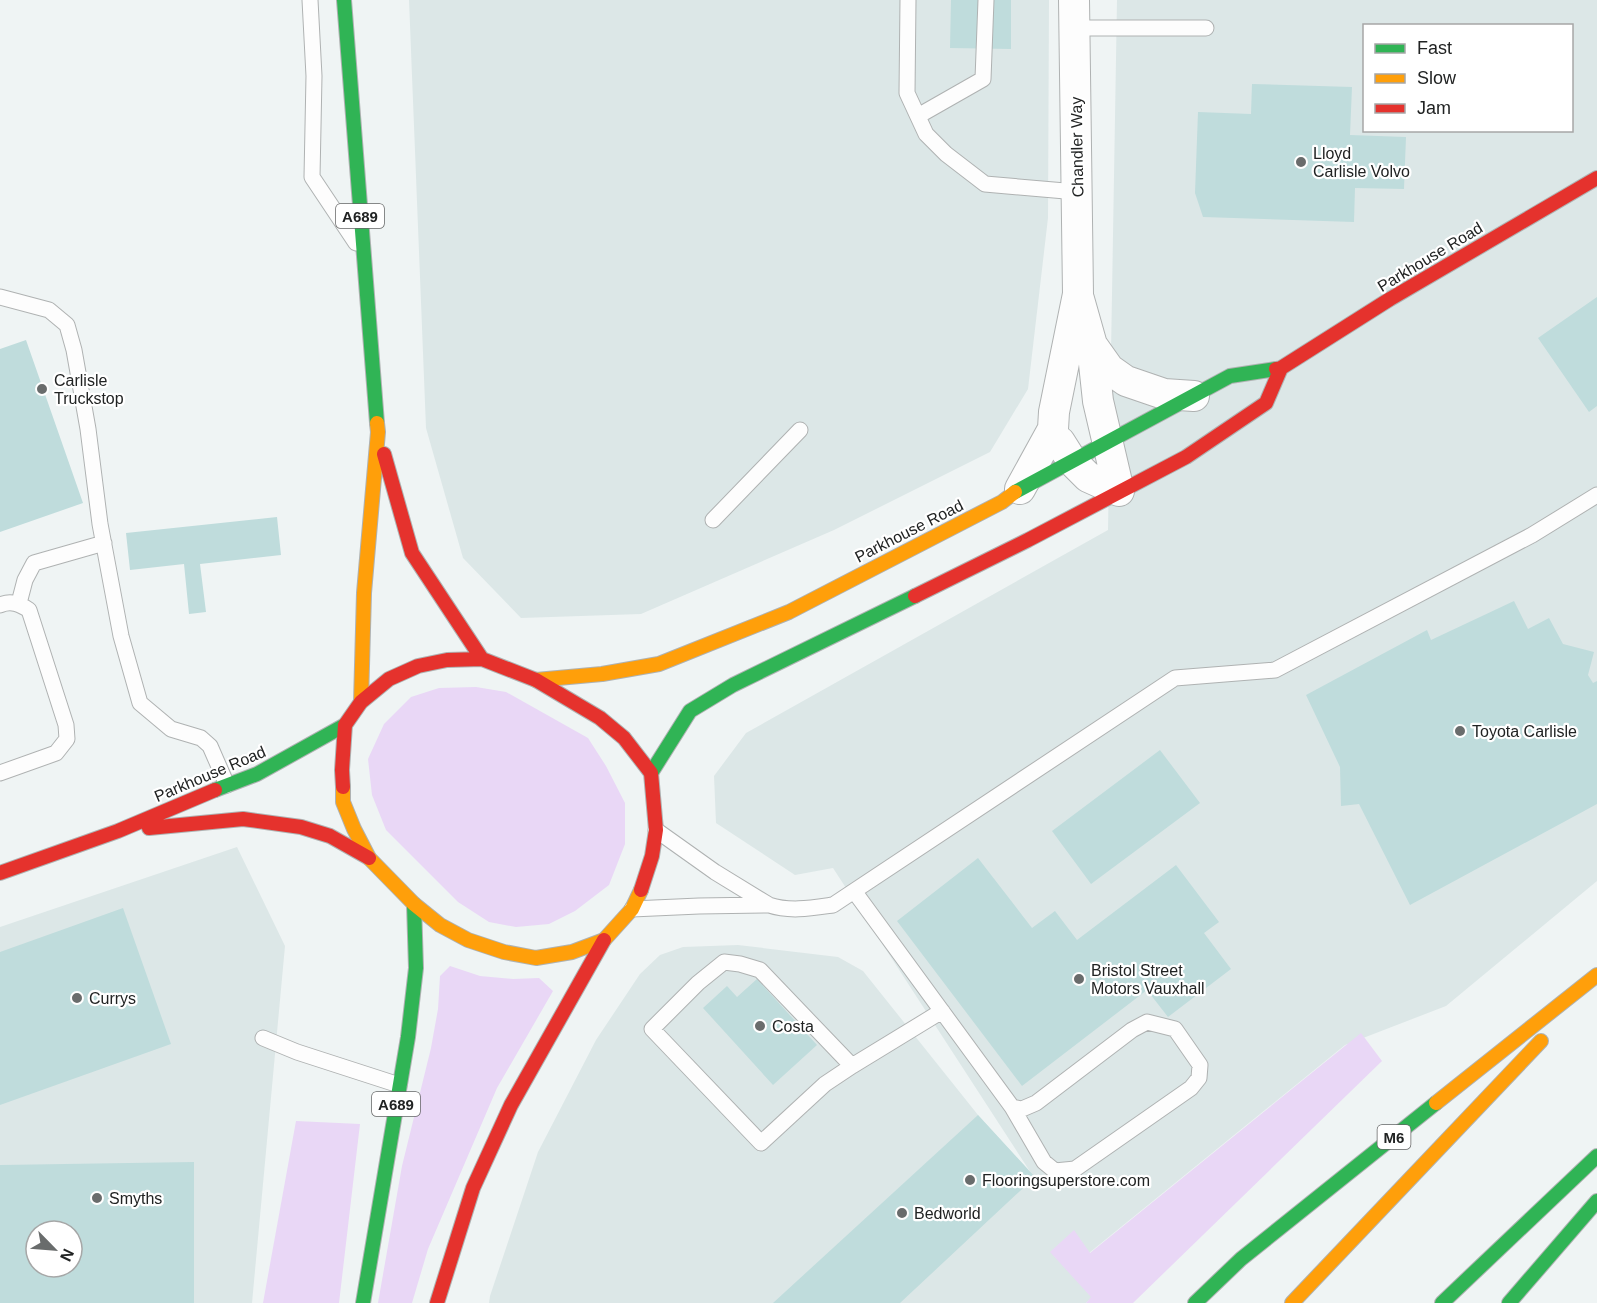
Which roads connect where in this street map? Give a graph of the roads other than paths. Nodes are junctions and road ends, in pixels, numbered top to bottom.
1 (310, 0) edge
2 (344, 0) edge
3 (908, 0) edge
4 (986, 0) edge
5 (1075, 14) edge
6 (1206, 28) dead end
7 (918, 116) junction
8 (1597, 178) edge
9 (1077, 192) junction
10 (363, 253) junction
11 (1078, 294) junction
12 (0, 297) edge
13 (1092, 345) junction
14 (1281, 368) junction
15 (1194, 396) junction
16 (1053, 429) junction
17 (800, 430) dead end
18 (378, 432) junction
19 (1107, 443) junction
20 (1072, 461) junction
21 (1020, 489) junction
22 (1119, 491) junction
23 (1597, 495) edge
24 (713, 520) dead end
25 (104, 543) junction
26 (19, 603) junction
27 (0, 604) edge
28 (482, 659) junction
29 (536, 680) junction
30 (361, 702) junction
31 (345, 725) junction
32 (0, 773) edge
33 (651, 773) junction
34 (227, 785) junction
35 (656, 830) junction
36 (118, 831) junction
37 (369, 858) junction
38 (0, 873) edge
39 (854, 891) junction
40 (414, 904) junction
41 (769, 906) junction
42 (632, 909) junction
43 (604, 940) junction
44 (1597, 975) edge
45 (1597, 983) edge
46 (942, 1011) junction
47 (1564, 1017) dead end
48 (1548, 1035) dead end
49 (263, 1038) dead end
50 (852, 1066) junction
51 (399, 1085) junction
52 (1012, 1107) junction
53 (1597, 1156) edge
54 (1597, 1202) edge
55 (363, 1303) edge
56 (437, 1303) edge
57 (1195, 1303) edge
58 (1292, 1303) edge
59 (1442, 1303) edge
60 (1509, 1303) edge

1 - 10 lane
2 - 10 main road, A689
3 - 7 lane
4 - 7 lane
5 - 6 lane
5 - 9 street, Chandler Way
7 - 9 lane
8 - 14 main road, Parkhouse Road
9 - 11 street, Chandler Way
10 - 18 main road, A689
11 - 13 street, Chandler Way
11 - 16 street, Chandler Way
12 - 25 lane
13 - 15 street, Chandler Way
13 - 19 street, Chandler Way
14 - 15 main road, Parkhouse Road
14 - 22 main road
15 - 19 main road, Parkhouse Road
16 - 20 street
16 - 21 street, Chandler Way
17 - 24 lane
18 - 28 main road, A689
18 - 30 main road, A689
19 - 20 main road, Parkhouse Road
19 - 22 street, Chandler Way
20 - 21 main road, Parkhouse Road
20 - 22 street
21 - 29 main road, Parkhouse Road
22 - 33 main road
23 - 39 lane
25 - 26 lane
25 - 34 lane
26 - 27 lane
26 - 32 lane
28 - 29 main road
28 - 30 main road
29 - 33 main road
30 - 31 main road
31 - 34 main road, Parkhouse Road
31 - 37 main road
33 - 35 main road
34 - 36 main road, Parkhouse Road
35 - 41 lane
35 - 42 main road
36 - 37 main road, Parkhouse Road
36 - 38 main road, Parkhouse Road
37 - 40 main road
39 - 41 lane
39 - 46 lane
40 - 43 main road
40 - 51 main road, A689
41 - 42 lane
42 - 43 main road
43 - 56 main road
44 - 57 main road, M6
45 - 47 main road
46 - 50 lane
46 - 52 lane
48 - 58 main road, M6
49 - 51 lane
50 - 50 lane
51 - 55 main road, A689
52 - 52 lane
53 - 59 main road
54 - 60 main road

